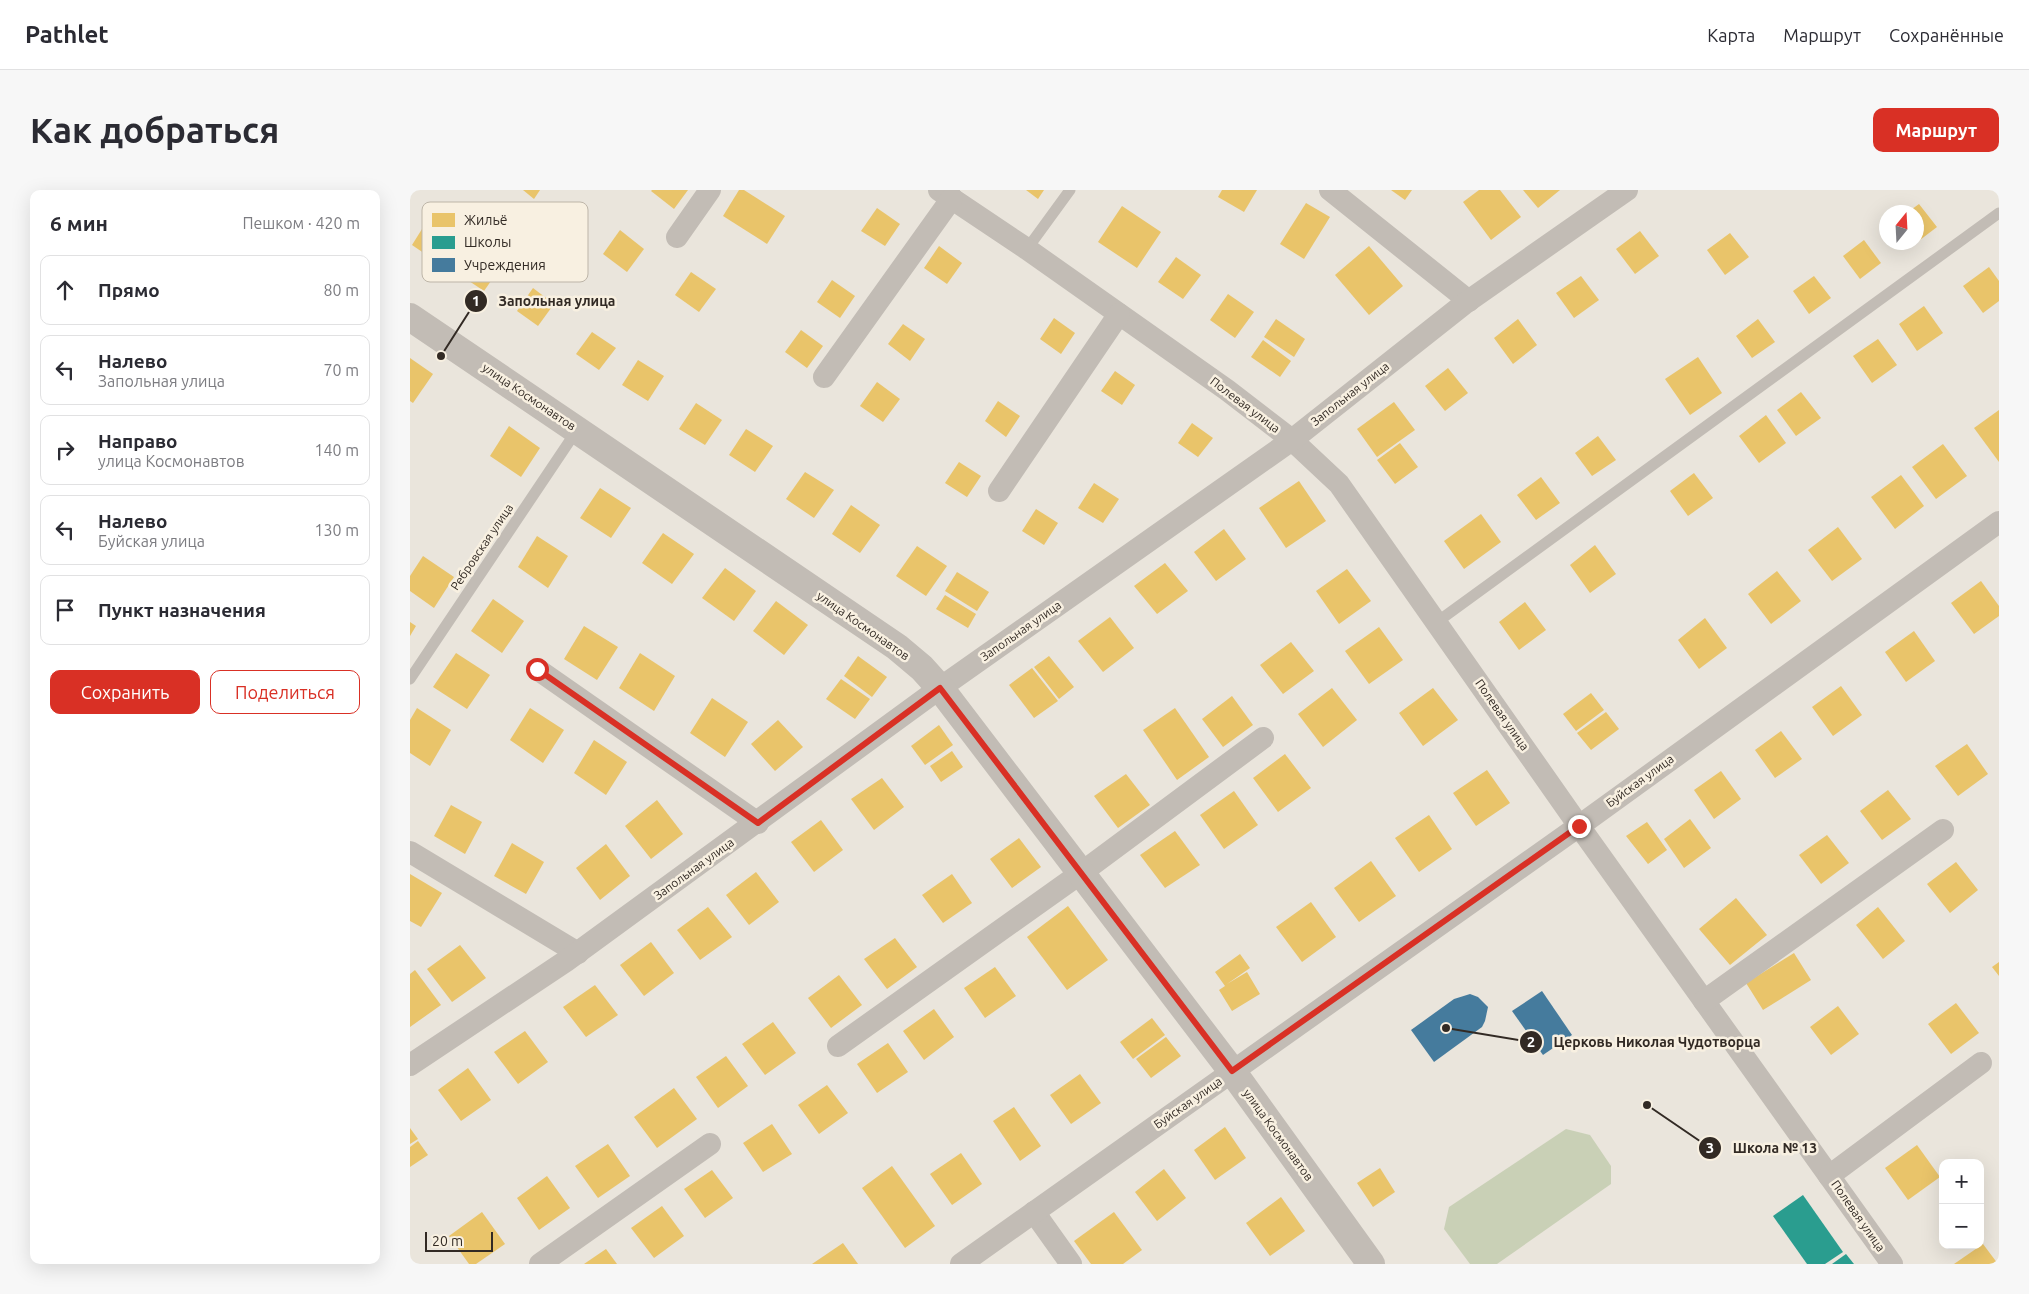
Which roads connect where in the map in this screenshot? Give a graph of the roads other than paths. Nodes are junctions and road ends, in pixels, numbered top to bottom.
1 (710, 190) edge
2 (1070, 190) edge
3 (1330, 190) edge
4 (1627, 190) edge
5 (946, 194) edge
6 (1999, 213) edge
7 (677, 237) dead end
8 (1027, 249) junction
9 (1469, 301) junction
10 (1119, 314) junction
11 (410, 317) edge
12 (824, 377) dead end
13 (577, 430) junction
14 (1292, 440) junction
15 (999, 491) dead end
16 (1999, 522) edge
17 (1436, 622) junction
18 (537, 669) dead end
19 (410, 679) edge
20 (940, 688) junction
21 (1263, 738) dead end
22 (758, 823) junction
23 (1579, 826) junction
24 (1943, 830) dead end
25 (410, 852) edge
26 (1082, 873) junction
27 (578, 953) junction
28 (1704, 1001) junction
29 (838, 1046) dead end
30 (1981, 1063) dead end
31 (410, 1065) edge
32 (1232, 1071) junction
33 (710, 1144) dead end
34 (1829, 1176) junction
35 (1034, 1212) junction
36 (540, 1264) edge
37 (961, 1264) edge
38 (1071, 1264) edge
39 (1371, 1264) edge
40 (1892, 1264) edge

1 - 7 street
2 - 8 lane
3 - 9 street
4 - 9 street, Запольная улица
5 - 8 street, Полевая улица
5 - 12 street
6 - 17 lane
8 - 10 street, Полевая улица
9 - 14 street, Запольная улица
10 - 14 street, Полевая улица
10 - 15 street
11 - 13 street, улица Космонавтов
13 - 19 lane, Ребровская улица
13 - 20 street, улица Космонавтов
14 - 17 street, Полевая улица
14 - 20 street, Запольная улица
16 - 23 street, Буйская улица
17 - 23 street, Полевая улица
18 - 22 street
20 - 22 street, Запольная улица
20 - 26 street, улица Космонавтов
21 - 26 street
22 - 27 street, Запольная улица
23 - 28 street, Полевая улица
23 - 32 street, Буйская улица
24 - 28 street
25 - 27 street
26 - 29 street
26 - 32 street, улица Космонавтов
27 - 31 street, Запольная улица
28 - 34 street, Полевая улица
30 - 34 street
32 - 35 street, Буйская улица
32 - 39 street, улица Космонавтов
33 - 36 street
34 - 40 street, Полевая улица
35 - 37 street, Буйская улица
35 - 38 street

